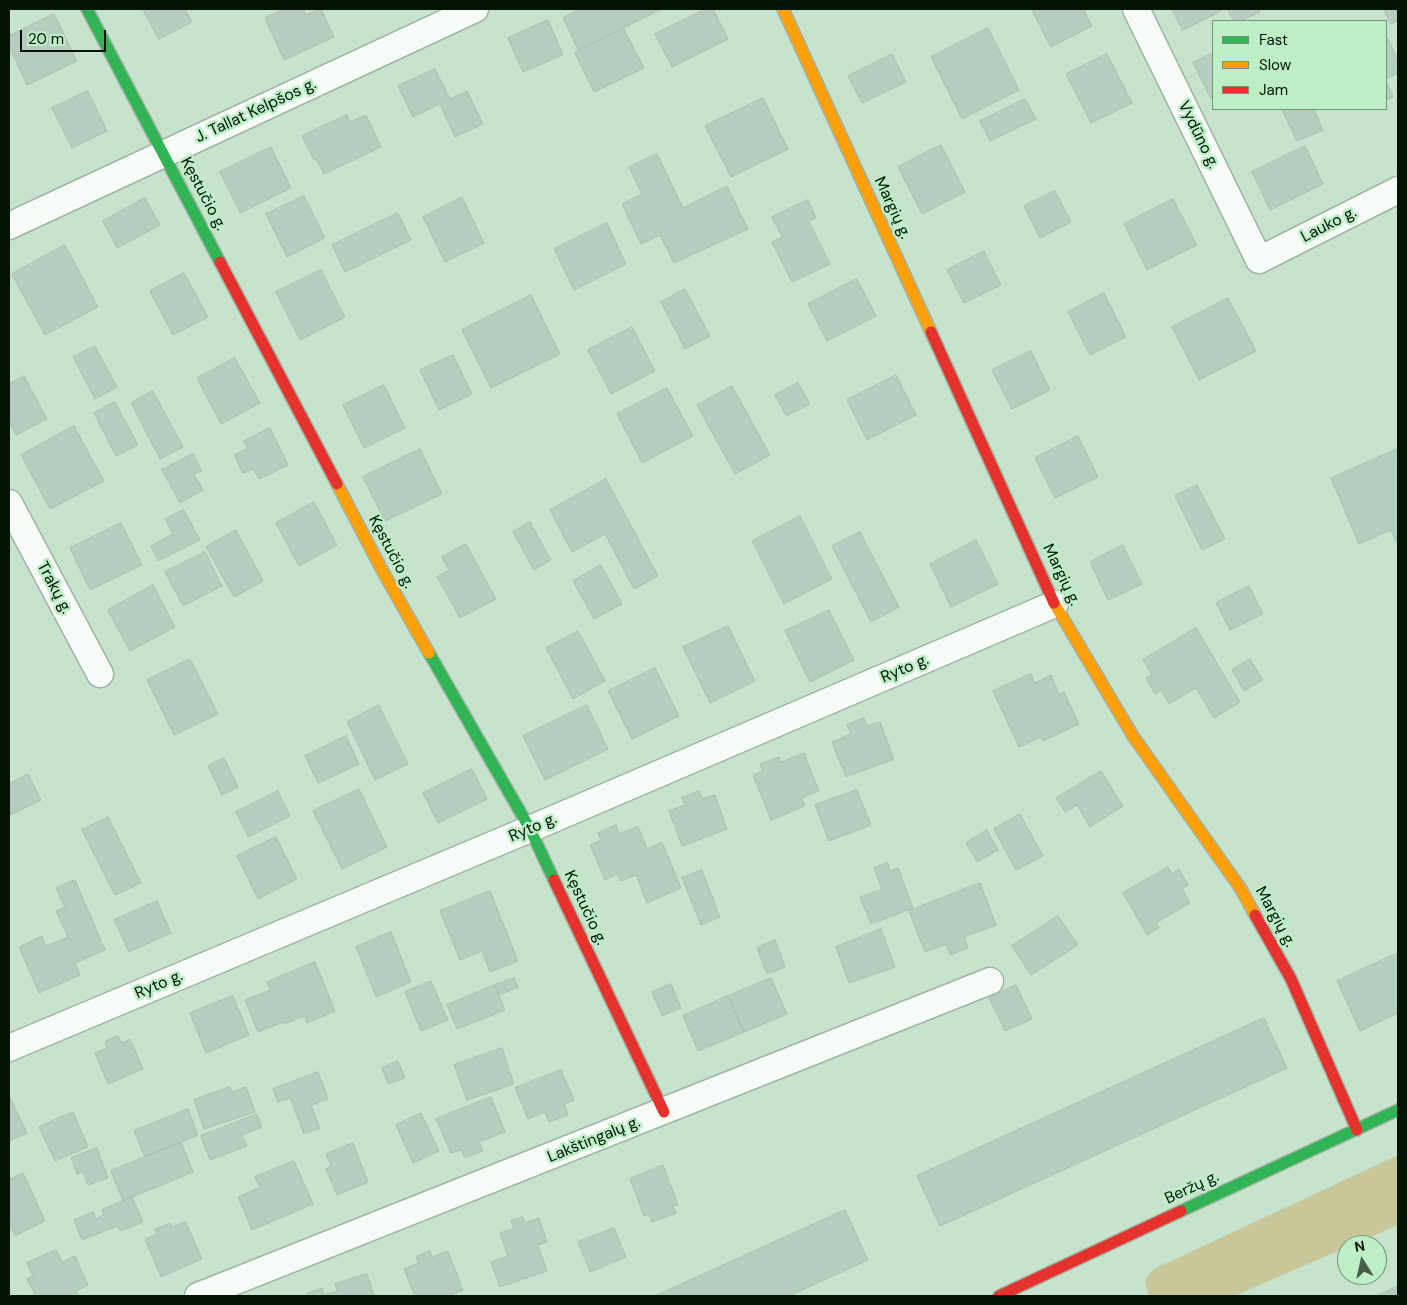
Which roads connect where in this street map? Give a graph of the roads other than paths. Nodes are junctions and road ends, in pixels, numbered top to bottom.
1 (87, 9) edge
2 (475, 9) edge
3 (783, 9) edge
4 (1136, 9) edge
5 (164, 154) junction
6 (1398, 190) edge
7 (9, 226) edge
8 (1259, 260) joint
9 (9, 503) edge
10 (1055, 604) junction
11 (100, 674) dead end
12 (530, 829) junction
13 (990, 981) dead end
14 (9, 1048) edge
15 (1398, 1110) edge
16 (664, 1112) junction
17 (1357, 1130) junction
18 (198, 1296) edge
19 (999, 1296) edge

1 - 5 street, Kęstučio g.
2 - 5 street, J. Tallat Kelpšos g.
3 - 10 street, Margių g.
4 - 8 street, Vydūno g.
5 - 7 street, J. Tallat Kelpšos g.
5 - 12 street, Kęstučio g.
6 - 8 street, Lauko g.
9 - 11 street, Trakų g.
10 - 12 street, Ryto g.
10 - 17 street, Margių g.
12 - 14 street, Ryto g.
12 - 16 street, Kęstučio g.
13 - 16 street, Lakštingalų g.
15 - 17 street, Beržų g.
16 - 18 street, Lakštingalų g.
17 - 19 street, Beržų g.

